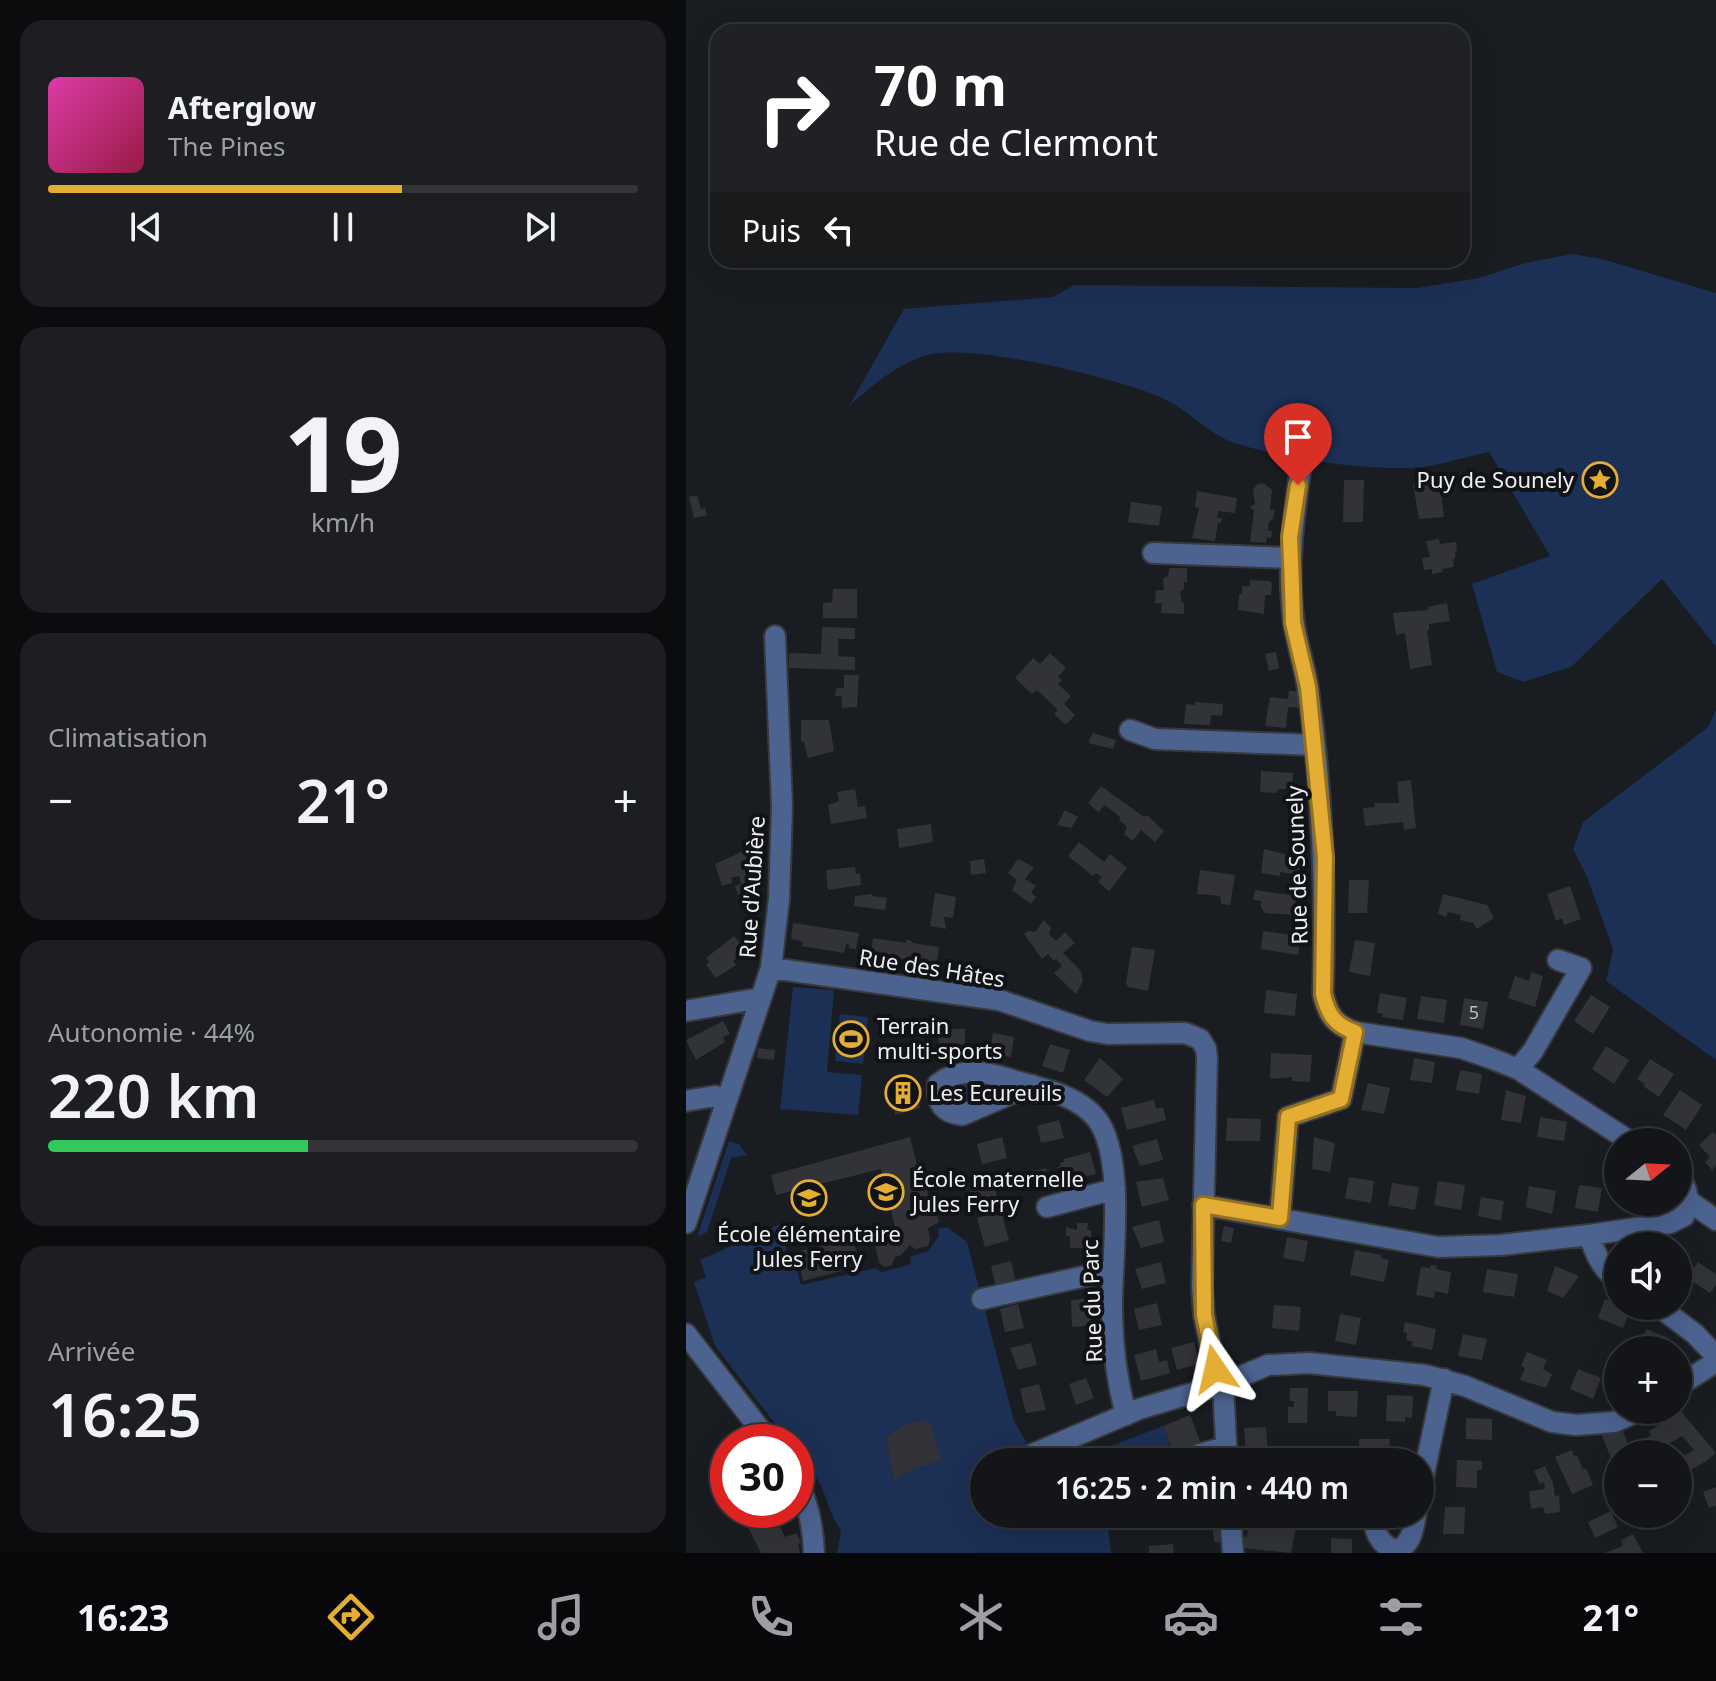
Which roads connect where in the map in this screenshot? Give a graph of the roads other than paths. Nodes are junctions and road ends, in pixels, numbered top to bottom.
1 (1302, 459) dead end
2 (1153, 553) dead end
3 (1291, 558) junction
4 (775, 636) dead end
5 (1130, 730) dead end
6 (1314, 745) junction
7 (1558, 960) dead end
8 (771, 968) junction
9 (761, 998) junction
10 (686, 1011) edge
11 (1355, 1032) junction
12 (1518, 1069) junction
13 (1032, 1085) dead end
14 (727, 1099) junction
15 (686, 1101) edge
16 (1609, 1128) edge
17 (1115, 1189) junction
18 (1692, 1203) edge
19 (1203, 1205) junction
20 (1047, 1207) dead end
21 (1684, 1216) edge
22 (1280, 1218) junction
23 (1716, 1220) edge
24 (686, 1223) edge
25 (1589, 1235) junction
26 (1604, 1266) edge
27 (1113, 1270) junction
28 (982, 1299) dead end
29 (1676, 1320) edge
30 (686, 1334) edge
31 (1716, 1356) edge
32 (1716, 1362) edge
33 (1692, 1377) edge
34 (1444, 1379) junction
35 (1223, 1384) junction
36 (1126, 1415) junction
37 (1604, 1423) edge
38 (756, 1424) edge
39 (1047, 1448) edge
40 (1227, 1448) edge
41 (1429, 1448) edge
42 (813, 1528) edge
43 (1231, 1528) edge
44 (1375, 1528) edge
45 (1413, 1528) edge
46 (814, 1553) edge
47 (1233, 1553) edge

1 - 3 street, Rue de Sounely
2 - 3 street
3 - 6 street, Rue de Sounely
4 - 8 street, Rue d'Aubière
5 - 6 street
6 - 11 street, Rue de Sounely
7 - 12 street
8 - 9 street, Rue d'Aubière
8 - 19 street, Rue des Hâtes
9 - 10 street
9 - 14 street, Rue d'Aubière
11 - 12 street
11 - 22 street
12 - 16 street
13 - 17 street, Rue du Parc
14 - 15 street
14 - 24 street, Rue d'Aubière
17 - 20 street
17 - 27 street, Rue du Parc
18 - 23 street
19 - 22 street
19 - 35 street
21 - 25 street
22 - 25 street
25 - 26 street
27 - 28 street
27 - 36 street, Rue du Parc
29 - 31 street
30 - 38 street
32 - 33 street
34 - 35 street
34 - 37 street
34 - 41 street
35 - 36 street
35 - 40 street
36 - 39 street
42 - 46 street
43 - 47 street
44 - 45 street

